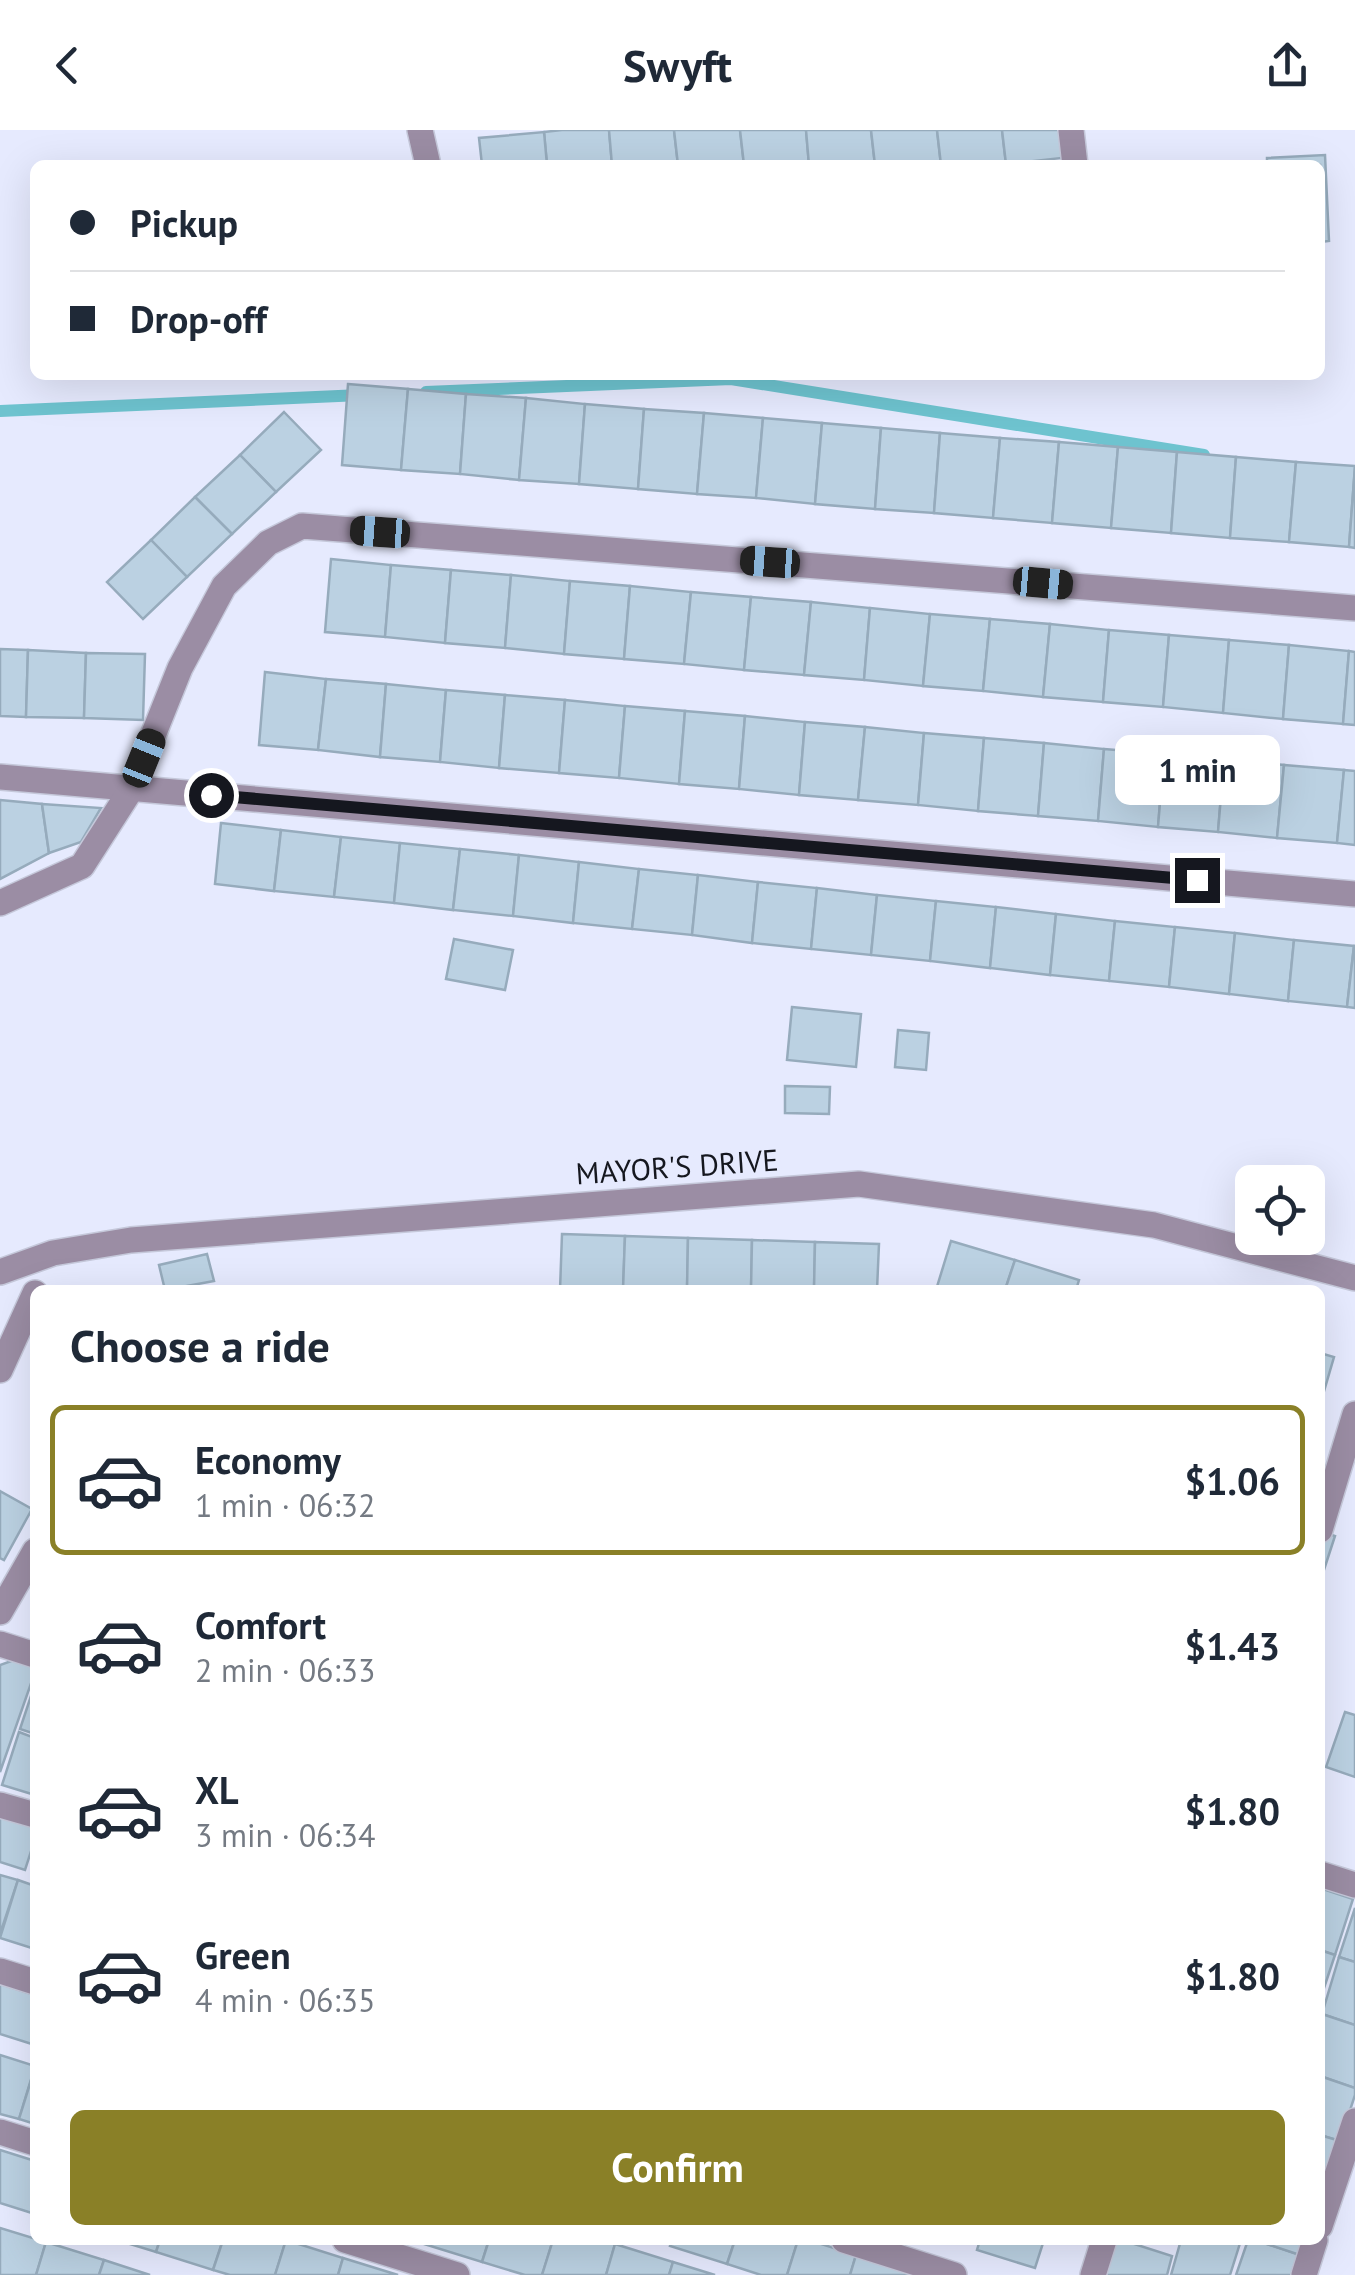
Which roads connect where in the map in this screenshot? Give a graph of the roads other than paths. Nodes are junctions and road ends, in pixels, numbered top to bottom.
1 (420, 130) edge
2 (1071, 130) edge
3 (427, 160) edge
4 (1074, 160) edge
5 (1355, 608) edge
6 (0, 777) edge
7 (132, 788) junction
8 (1355, 894) edge
9 (0, 903) edge
10 (53, 1253) junction
11 (0, 1272) edge
12 (1355, 1278) edge
13 (39, 1285) edge
14 (30, 1304) edge
15 (0, 1370) edge
16 (1355, 1414) edge
17 (1326, 1492) edge
18 (30, 1560) edge
19 (0, 1612) edge
20 (0, 1644) edge
21 (30, 1653) edge
22 (0, 1805) edge
23 (30, 1814) edge
24 (1325, 1876) edge
25 (1355, 1885) edge
26 (0, 1971) edge
27 (30, 1980) edge
28 (1355, 2120) edge
29 (0, 2132) edge
30 (30, 2141) edge
31 (1325, 2211) edge
32 (362, 2245) edge
33 (860, 2245) edge
34 (1102, 2245) edge
35 (1313, 2245) edge
36 (457, 2275) edge
37 (954, 2275) edge
38 (1093, 2275) edge
39 (1304, 2275) edge

1 - 3 street
2 - 4 street
5 - 7 street
6 - 7 street
7 - 8 street
7 - 9 street
10 - 11 street, MAYOR'S DRIVE
10 - 12 street, MAYOR'S DRIVE
10 - 13 street
14 - 15 street
16 - 17 street
18 - 19 street
20 - 21 street
22 - 23 street
24 - 25 street
26 - 27 street
28 - 31 street
29 - 30 street
32 - 36 street
33 - 37 street
34 - 38 street
35 - 39 street

